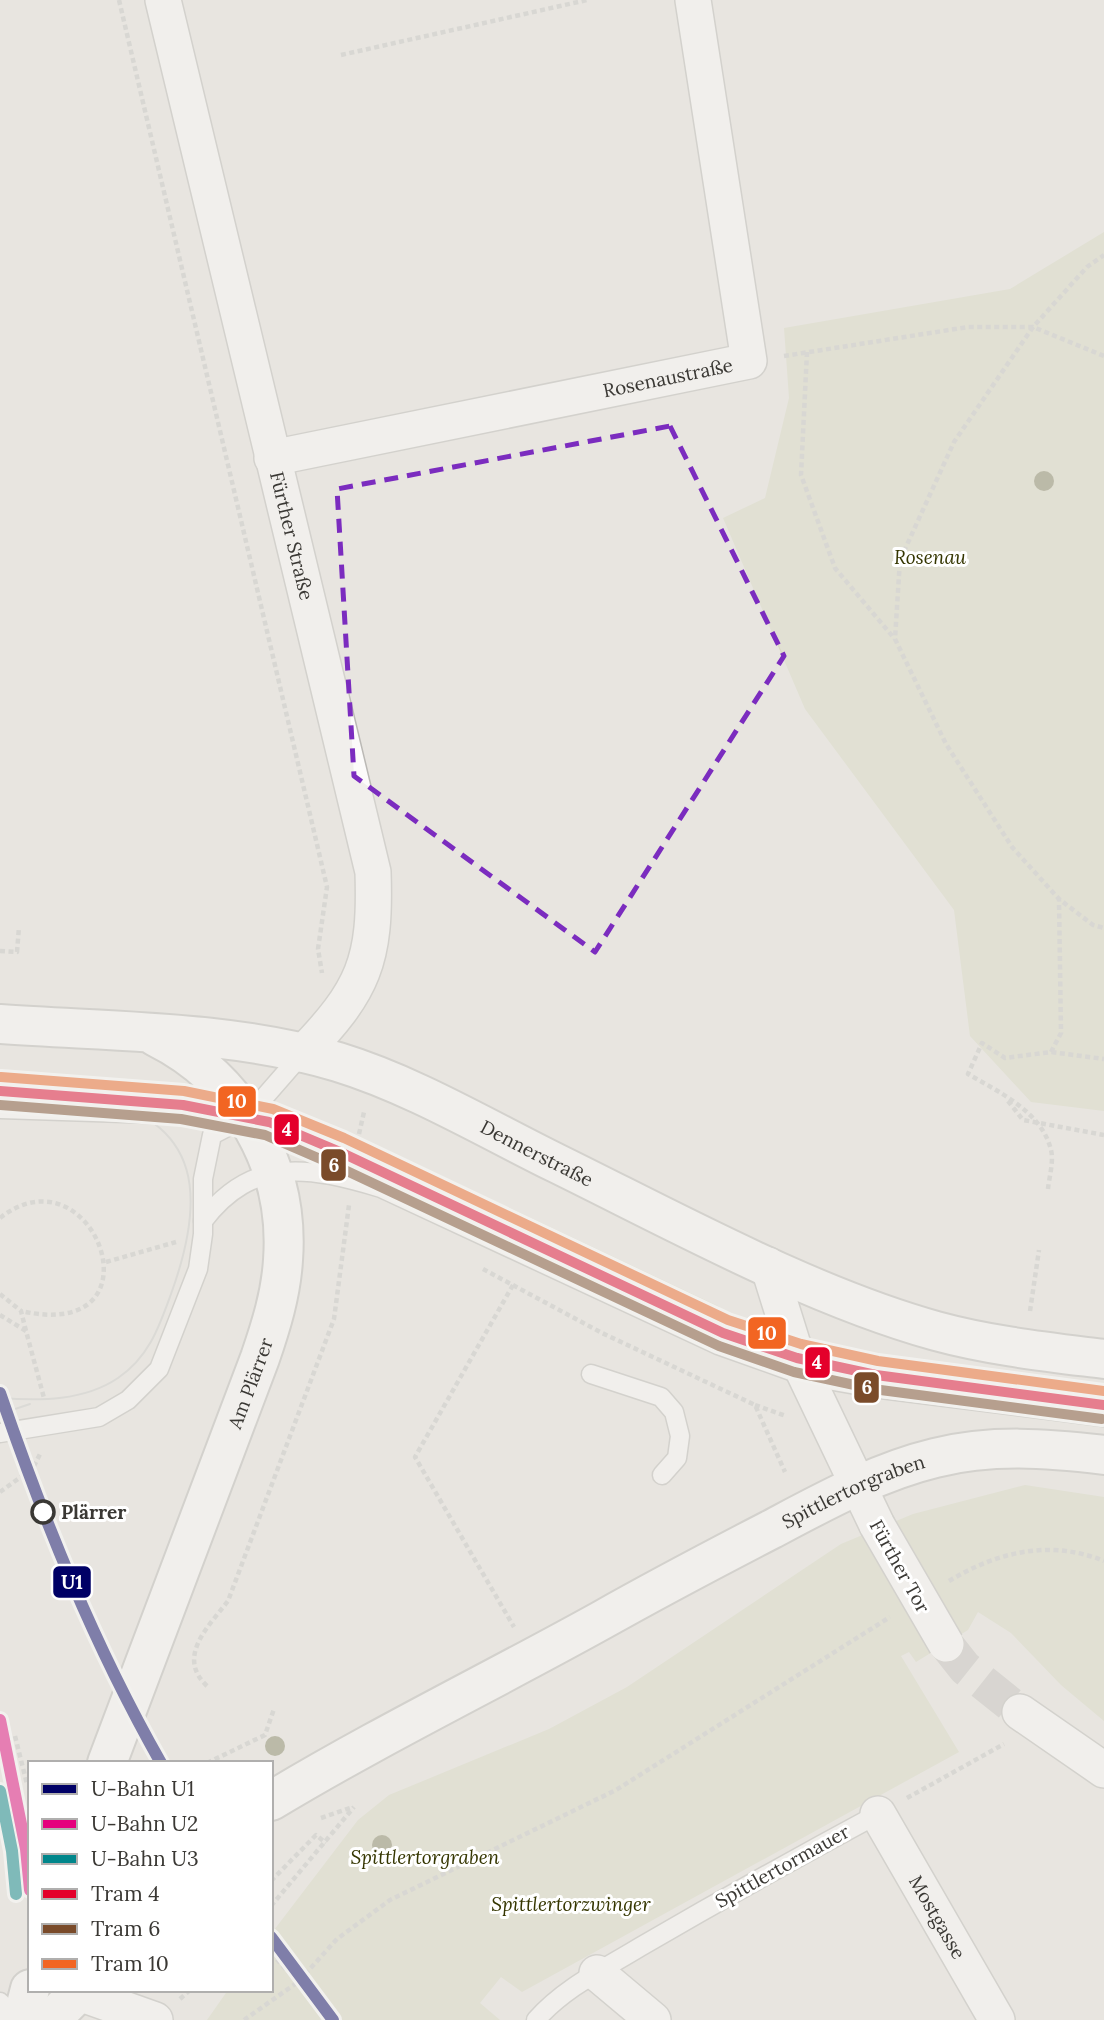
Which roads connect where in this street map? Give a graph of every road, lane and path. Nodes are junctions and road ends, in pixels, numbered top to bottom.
1 (119, 0) edge
2 (163, 0) edge
3 (587, 0) edge
4 (692, 0) edge
5 (341, 55) dead end
6 (1104, 255) edge
7 (1033, 327) junction
8 (1104, 356) edge
9 (272, 458) junction
10 (895, 639) junction
11 (1059, 899) junction
12 (19, 927) dead end
13 (1104, 928) edge
14 (0, 951) edge
15 (326, 979) dead end
16 (2, 1024) edge
17 (151, 1035) junction
18 (1051, 1052) junction
19 (302, 1054) junction
20 (1104, 1059) edge
21 (1003, 1095) junction
22 (0, 1110) edge
23 (247, 1117) junction
24 (1104, 1135) edge
25 (274, 1172) junction
26 (1048, 1189) dead end
27 (360, 1211) dead end
28 (0, 1218) edge
29 (202, 1220) junction
30 (1039, 1250) dead end
31 (476, 1265) dead end
32 (768, 1265) junction
33 (513, 1285) junction
34 (0, 1294) edge
35 (22, 1311) junction
36 (0, 1315) edge
37 (1030, 1316) dead end
38 (26, 1331) junction
39 (1104, 1359) edge
40 (801, 1367) junction
41 (591, 1374) dead end
42 (755, 1405) junction
43 (1104, 1405) edge
44 (1104, 1417) edge
45 (797, 1420) dead end
46 (49, 1424) junction
47 (0, 1433) edge
48 (1104, 1455) edge
49 (785, 1472) dead end
50 (662, 1475) dead end
51 (857, 1486) junction
52 (0, 1492) edge
53 (1104, 1561) edge
54 (939, 1588) dead end
55 (895, 1614) dead end
56 (946, 1644) tunnel mouth
57 (532, 1658) junction
58 (207, 1686) dead end
59 (274, 1709) dead end
60 (1029, 1719) joint
61 (15, 1737) dead end
62 (108, 1761) edge
63 (211, 1761) edge
64 (1104, 1770) edge
65 (28, 1784) edge
66 (273, 1800) edge
67 (354, 1807) dead end
68 (878, 1814) junction
69 (326, 1843) junction
70 (273, 1879) edge
71 (273, 1904) edge
72 (273, 1955) edge
73 (597, 1973) junction
74 (0, 1981) edge
75 (28, 1982) edge
76 (298, 1982) junction
77 (29, 1992) edge
78 (75, 1992) edge
79 (79, 1992) edge
80 (0, 2002) edge
81 (5, 2020) edge
82 (22, 2020) edge
83 (51, 2020) edge
84 (155, 2020) edge
85 (244, 2020) edge
86 (332, 2020) edge
87 (536, 2020) edge
88 (653, 2020) edge
89 (997, 2020) edge

1 - 15 path
2 - 9 street, Fürther Straße
3 - 5 path
4 - 9 street, Rosenaustraße
6 - 7 path
7 - 8 path
7 - 10 path
7 - 10 path
9 - 19 street, Fürther Straße
10 - 11 path
11 - 13 path
11 - 18 path
12 - 14 path
16 - 17 main road, Am Plärrer
17 - 19 main road, Am Plärrer
17 - 23 main road, Am Plärrer
18 - 20 path
18 - 21 path
19 - 23 lane
19 - 32 main road, Dennerstraße
21 - 24 path
21 - 26 path
22 - 23 lane
23 - 25 main road, Am Plärrer
23 - 29 lane
23 - 40 lane
25 - 29 lane
25 - 40 lane
25 - 62 main road, Am Plärrer
27 - 58 path
28 - 35 path
29 - 46 lane
30 - 37 path
31 - 33 path
32 - 39 main road, Dennerstraße
32 - 40 street
33 - 42 path
33 - 57 path
34 - 35 path
35 - 38 path
36 - 38 path
38 - 46 path
40 - 43 lane
40 - 44 lane
40 - 51 street
41 - 50 lane
42 - 45 path
42 - 49 path
46 - 47 lane
46 - 52 path
48 - 51 main road, Spittlertorgraben
51 - 56 street, Fürther Tor, bridge
51 - 57 main road, Spittlertorgraben
53 - 54 path
55 - 76 path
57 - 66 main road, Spittlertorgraben
59 - 63 path
60 - 64 street
60 - 68 path
61 - 65 path
67 - 69 path
68 - 73 lane, Spittlertormauer
68 - 89 street, Mostgasse
69 - 70 path
69 - 71 path
72 - 76 path
73 - 87 lane, Spittlertormauer
73 - 88 street
74 - 75 main road
76 - 85 path
76 - 86 path
77 - 82 main road
78 - 83 main road
79 - 84 street
80 - 81 lane

